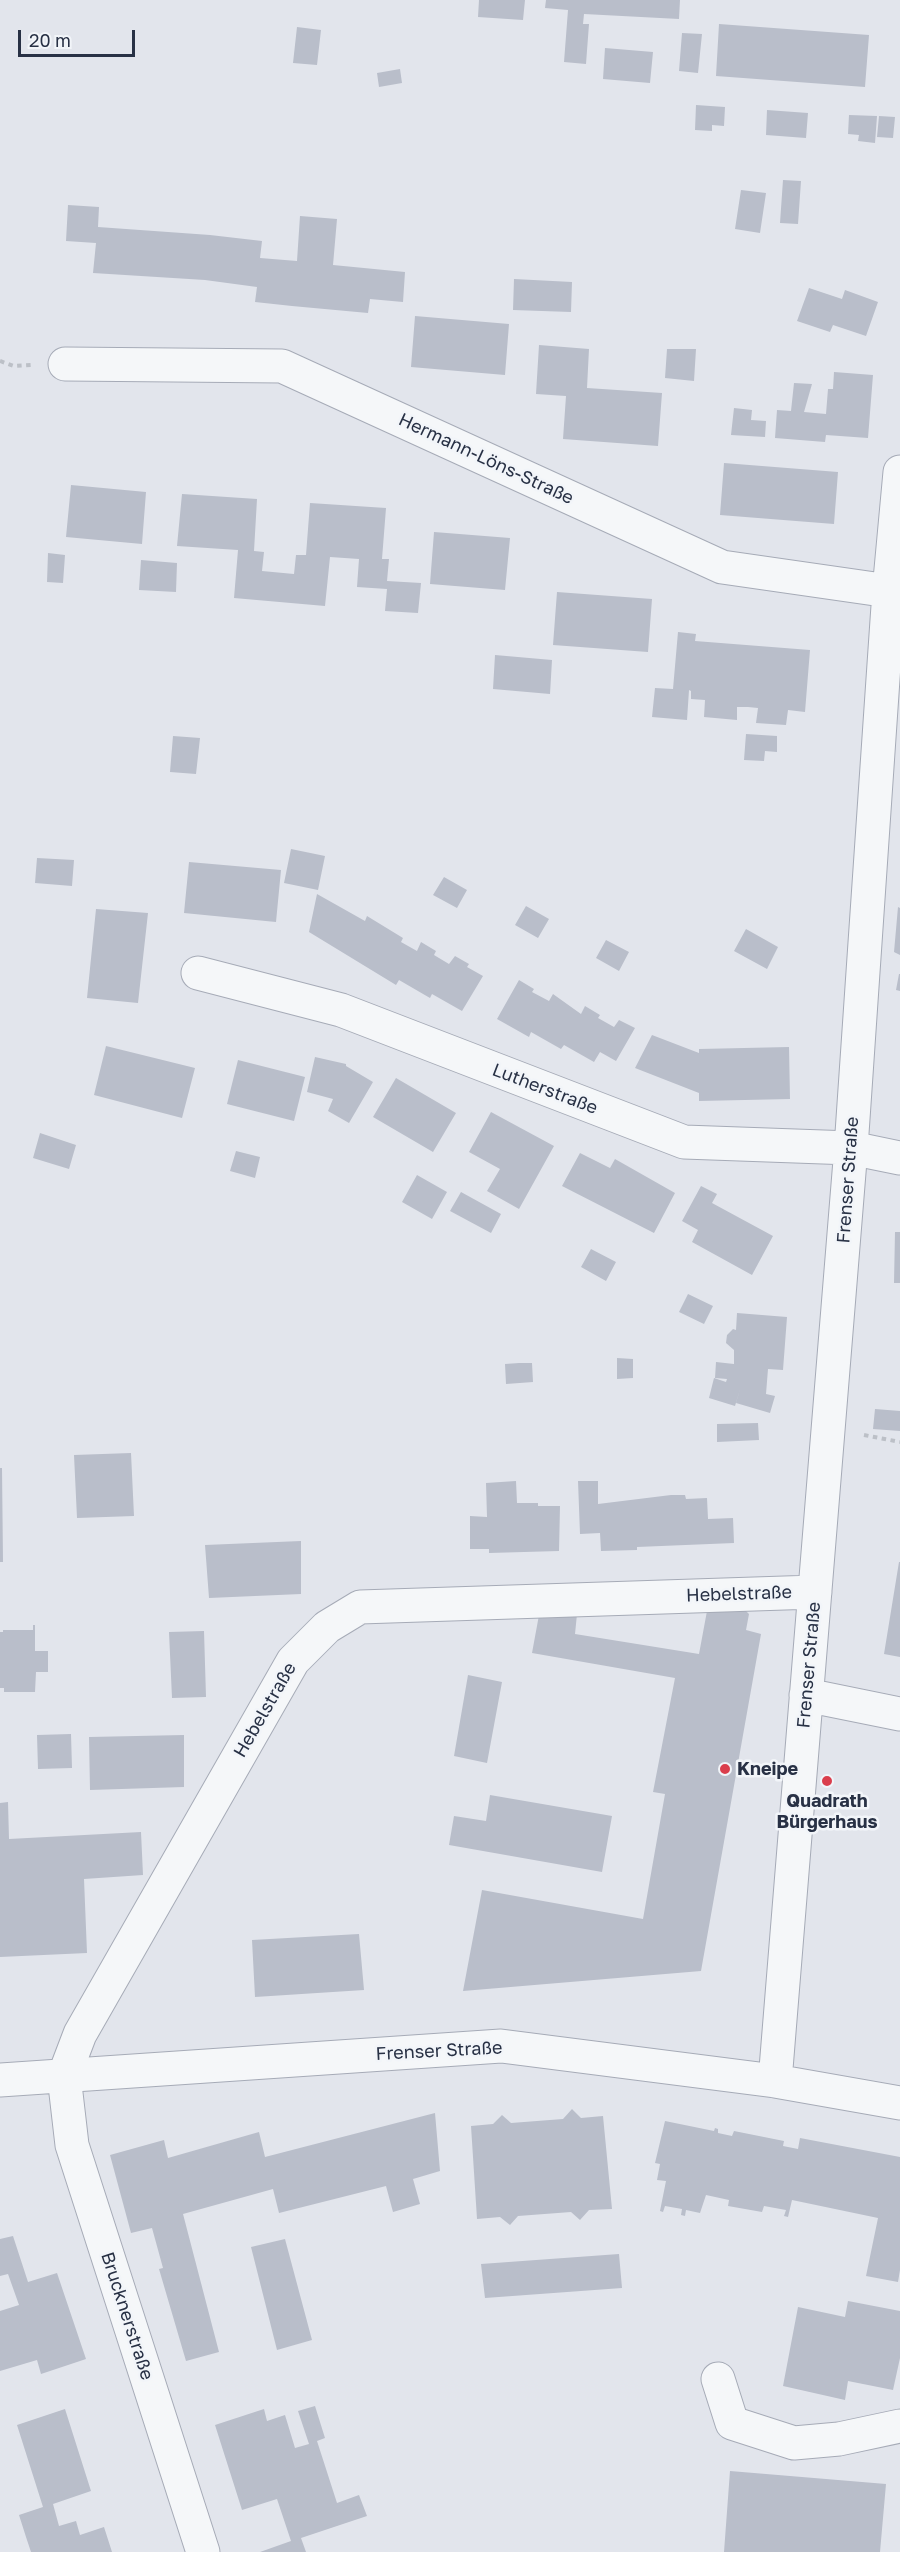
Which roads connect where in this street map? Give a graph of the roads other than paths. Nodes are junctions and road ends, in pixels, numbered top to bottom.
1 (65, 364) dead end
2 (900, 472) edge
3 (894, 594) edge
4 (198, 973) dead end
5 (851, 1148) junction
6 (900, 1158) edge
7 (815, 1592) junction
8 (806, 1695) junction
9 (900, 1714) edge
10 (64, 2076) junction
11 (0, 2080) edge
12 (775, 2081) junction
13 (900, 2103) edge
14 (718, 2379) dead end
15 (900, 2426) edge
16 (203, 2552) edge

1 - 3 street, Hermann-Löns-Straße
2 - 3 street, Frenser Straße
3 - 5 street, Frenser Straße
4 - 5 street, Lutherstraße
5 - 6 street, Lutherstraße
5 - 7 street, Frenser Straße
7 - 8 street, Frenser Straße
7 - 10 street, Hebelstraße
8 - 9 street
8 - 12 street, Frenser Straße
10 - 11 street, Frenser Straße
10 - 12 street, Frenser Straße
10 - 16 street, Brucknerstraße
12 - 13 street
14 - 15 street

